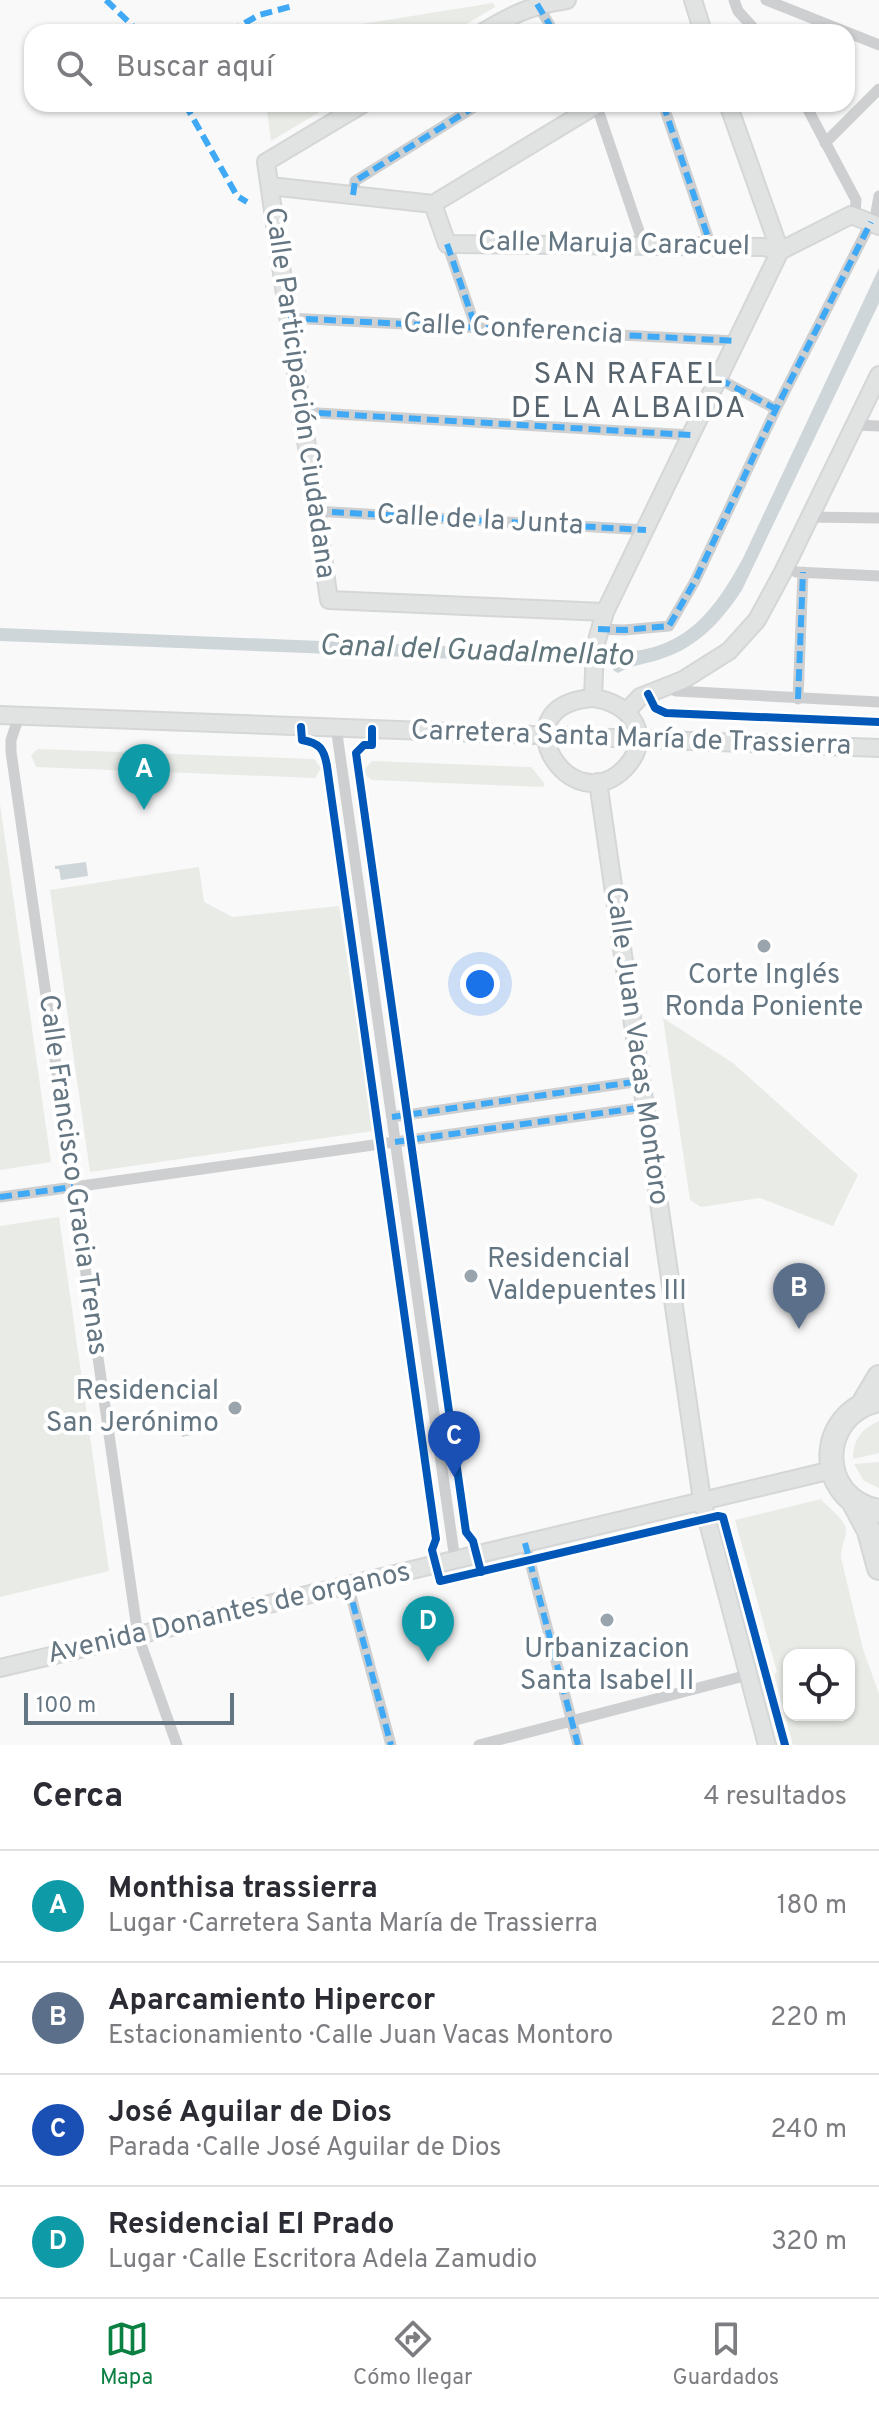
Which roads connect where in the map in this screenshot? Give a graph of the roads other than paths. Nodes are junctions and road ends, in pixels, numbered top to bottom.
1 (567, 0) edge
2 (693, 0) edge
3 (734, 0) edge
4 (766, 0) edge
5 (537, 4) junction
6 (496, 24) edge
7 (549, 24) edge
8 (700, 24) edge
9 (750, 24) edge
10 (826, 24) edge
11 (855, 35) edge
12 (879, 45) edge
13 (879, 89) edge
14 (350, 112) edge
15 (466, 112) edge
16 (584, 112) edge
17 (600, 112) edge
18 (666, 112) edge
19 (731, 112) edge
20 (809, 112) edge
21 (825, 143) junction
22 (270, 186) junction
23 (353, 195) junction
24 (879, 196) edge
25 (433, 204) junction
26 (870, 221) edge
27 (447, 244) junction
28 (644, 246) junction
29 (711, 246) junction
30 (780, 251) junction
31 (288, 318) junction
32 (476, 328) junction
33 (737, 341) junction
34 (879, 375) edge
35 (719, 379) junction
36 (776, 409) junction
37 (301, 412) junction
38 (855, 425) junction
39 (879, 426) edge
40 (691, 435) junction
41 (314, 511) junction
42 (808, 517) junction
43 (879, 518) edge
44 (646, 530) junction
45 (783, 572) junction
46 (803, 572) junction
47 (879, 576) edge
48 (605, 612) junction
49 (598, 629) junction
50 (673, 684) junction
51 (593, 698) junction
52 (798, 699) junction
53 (879, 702) edge
54 (627, 711) junction
55 (0, 715) edge
56 (19, 716) junction
57 (336, 727) junction
58 (546, 735) junction
59 (638, 739) junction
60 (879, 748) edge
61 (598, 782) junction
62 (641, 1081) junction
63 (645, 1107) junction
64 (392, 1117) junction
65 (395, 1142) junction
66 (73, 1187) junction
67 (0, 1197) edge
68 (879, 1377) edge
69 (871, 1402) edge
70 (832, 1470) junction
71 (702, 1500) junction
72 (853, 1501) junction
73 (879, 1511) edge
74 (525, 1543) junction
75 (455, 1560) junction
76 (879, 1568) edge
77 (348, 1585) junction
78 (138, 1636) junction
79 (0, 1668) edge
80 (748, 1675) junction
81 (572, 1721) junction
82 (177, 1745) edge
83 (391, 1745) edge
84 (479, 1745) edge
85 (578, 1745) edge
86 (767, 1745) edge

1 - 5 street
2 - 8 street
3 - 9 street
4 - 10 street
5 - 6 street
5 - 7 street
11 - 12 street
13 - 21 street
14 - 22 street
15 - 23 street
16 - 25 street
17 - 28 street
18 - 29 street
19 - 30 street
20 - 21 street
21 - 26 street
22 - 23 street
22 - 31 street, Calle Participación Ciudadana
23 - 25 street
24 - 26 street
25 - 27 street
26 - 30 street
26 - 36 street
27 - 28 street, Calle Maruja Caracuel
27 - 32 street
28 - 29 street, Calle Maruja Caracuel
29 - 30 street, Calle Maruja Caracuel
30 - 33 street
31 - 32 street, Calle Conferencia
31 - 37 street, Calle Participación Ciudadana
32 - 33 street, Calle Conferencia
33 - 35 street
34 - 38 street
35 - 36 street
35 - 40 street
36 - 49 street
37 - 40 street
37 - 41 street, Calle Participación Ciudadana
38 - 39 street
38 - 42 street
40 - 44 street
41 - 44 street, Calle de la Junta
41 - 48 street, Calle Participación Ciudadana
42 - 43 street
42 - 45 street
44 - 48 street
45 - 46 street
45 - 50 street
46 - 47 street
46 - 52 street
48 - 49 street
49 - 51 street
50 - 52 street
50 - 54 street
51 - 54 street
51 - 58 street
52 - 53 street
54 - 59 street
55 - 56 street, Carretera Santa María de Trassierra
56 - 57 street, Carretera Santa María de Trassierra
56 - 66 street, Calle Francisco Gracia Trenas
57 - 58 street, Carretera Santa María de Trassierra
57 - 64 street
58 - 59 street, Carretera Santa María de Trassierra
58 - 61 street
59 - 60 street, Carretera Santa María de Trassierra
59 - 61 street
61 - 62 street, Calle Juan Vacas Montoro
62 - 63 street, Calle Juan Vacas Montoro
62 - 64 street
63 - 65 street
63 - 71 street, Calle Juan Vacas Montoro
64 - 65 street
65 - 66 street
65 - 75 street
66 - 67 street
66 - 78 street, Calle Francisco Gracia Trenas
68 - 69 highway
69 - 70 highway
70 - 71 street, Avenida Donantes de organos
70 - 72 highway
71 - 74 street, Avenida Donantes de organos
71 - 80 street, Calle Juan Vacas Montoro
72 - 73 highway
72 - 76 highway
74 - 75 street, Avenida Donantes de organos
74 - 81 street
75 - 77 street, Avenida Donantes de organos
77 - 78 street, Avenida Donantes de organos
77 - 83 street
78 - 79 street, Avenida Donantes de organos
78 - 82 street, Calle Francisco Gracia Trenas
80 - 81 street
80 - 86 street, Calle Juan Vacas Montoro
81 - 84 street
81 - 85 street

